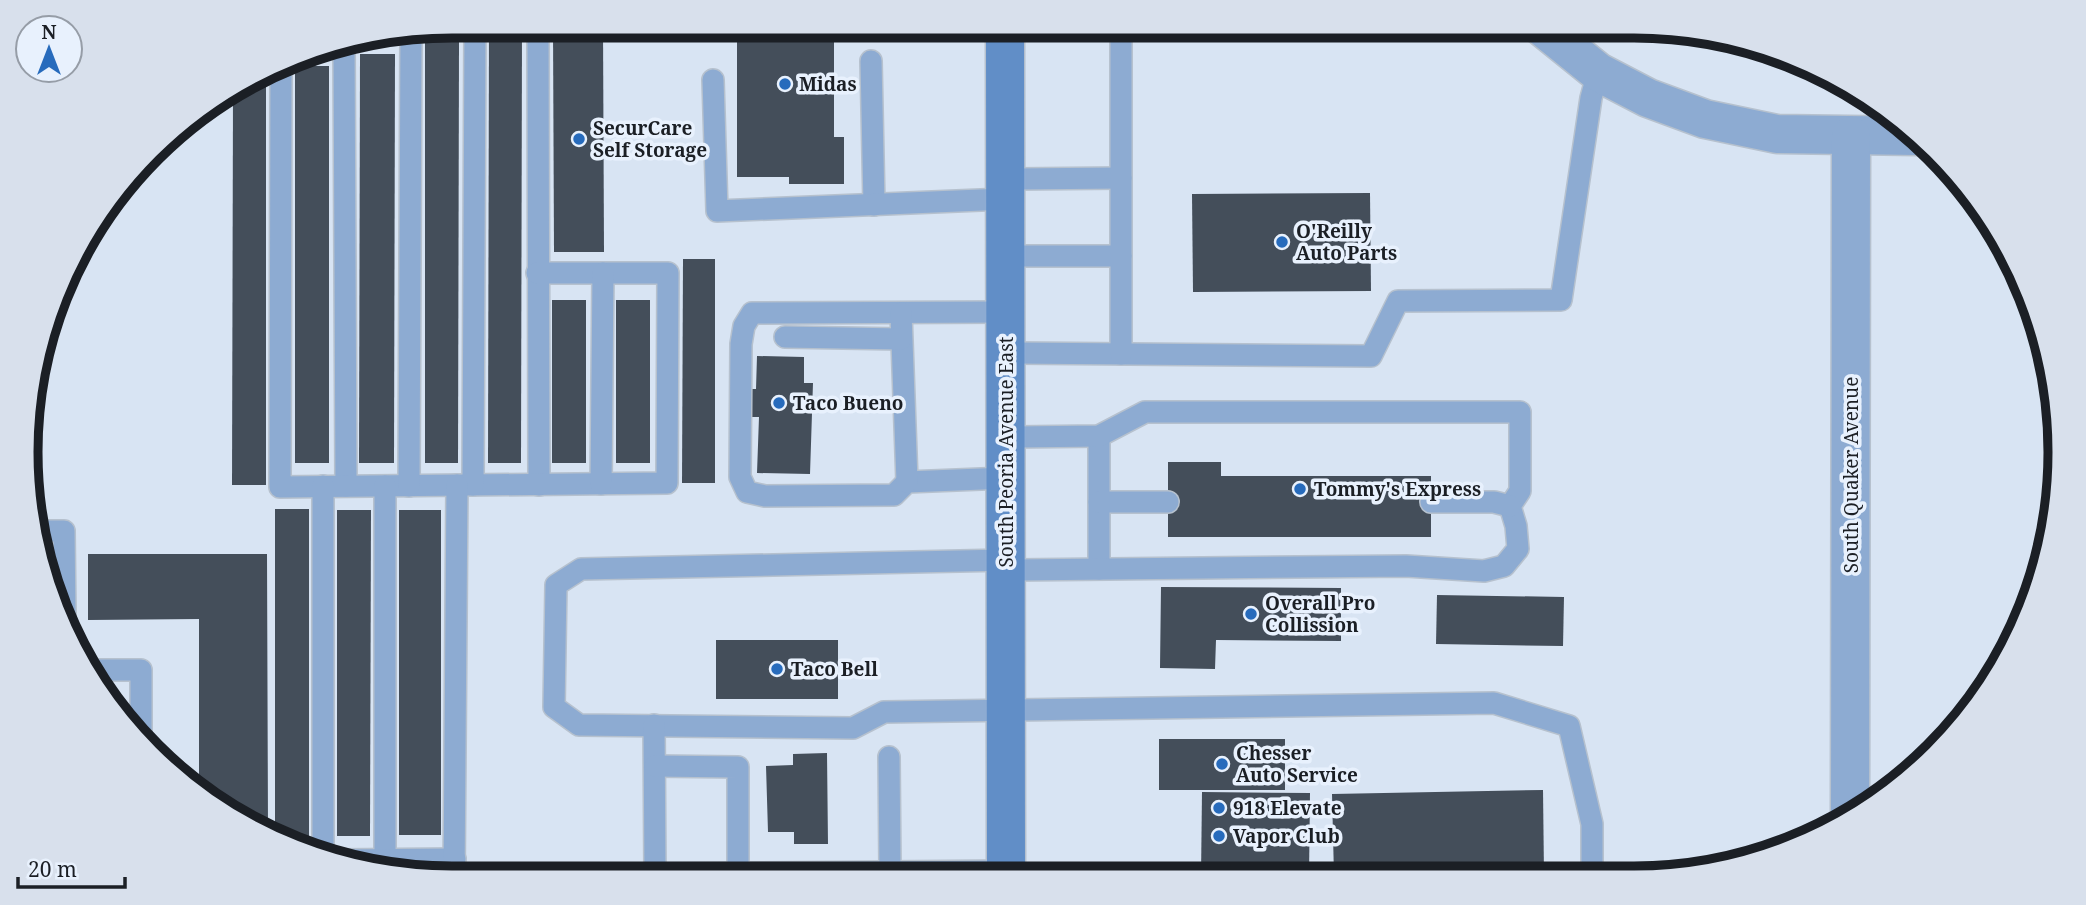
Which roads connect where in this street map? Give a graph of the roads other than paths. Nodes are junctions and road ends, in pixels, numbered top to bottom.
1 (475, 39) edge
2 (538, 39) edge
3 (1005, 39) edge
4 (1121, 39) edge
5 (1557, 39) edge
6 (411, 41) edge
7 (344, 53) edge
8 (871, 61) dead end
9 (1598, 72) junction
10 (281, 76) edge
11 (713, 80) dead end
12 (1851, 136) junction
13 (1900, 136) edge
14 (1121, 178) junction
15 (1005, 189) junction
16 (874, 205) junction
17 (1006, 256) junction
18 (1121, 256) junction
19 (537, 273) junction
20 (603, 273) junction
21 (1006, 312) junction
22 (901, 313) junction
23 (785, 337) dead end
24 (901, 339) junction
25 (1006, 353) junction
26 (1121, 354) junction
27 (1099, 436) junction
28 (1006, 437) junction
29 (1006, 478) junction
30 (907, 482) junction
31 (601, 484) junction
32 (465, 485) junction
33 (539, 485) junction
34 (323, 486) junction
35 (346, 486) junction
36 (385, 486) junction
37 (409, 486) junction
38 (1515, 498) junction
39 (1099, 502) junction
40 (1168, 502) dead end
41 (1431, 502) dead end
42 (46, 531) edge
43 (1006, 565) junction
44 (1099, 569) junction
45 (65, 598) edge
46 (100, 670) edge
47 (1006, 710) junction
48 (141, 725) edge
49 (654, 725) junction
50 (889, 757) dead end
51 (655, 766) junction
52 (1850, 805) edge
53 (323, 846) edge
54 (385, 861) edge
55 (455, 866) edge
56 (655, 866) edge
57 (738, 866) edge
58 (890, 866) edge
59 (1006, 866) edge
60 (1592, 866) edge

1 - 32 lane
2 - 19 lane
3 - 15 main road, South Peoria Avenue East
4 - 14 lane
5 - 9 street
6 - 37 lane
7 - 35 lane
8 - 16 lane
9 - 12 street
9 - 26 lane
10 - 34 lane
11 - 16 lane
12 - 13 street
12 - 52 street, South Quaker Avenue
14 - 15 lane
14 - 18 lane
15 - 16 lane
15 - 17 main road, South Peoria Avenue East
17 - 18 lane
17 - 21 main road, South Peoria Avenue East
18 - 26 lane
19 - 20 lane
19 - 33 lane
20 - 31 lane
20 - 31 lane
21 - 22 lane
21 - 25 main road, South Peoria Avenue East
22 - 24 lane
22 - 30 lane
23 - 24 lane
24 - 30 lane
25 - 26 lane
25 - 28 main road, South Peoria Avenue East
27 - 28 lane
27 - 38 lane
27 - 39 lane
28 - 29 main road, South Peoria Avenue East
29 - 30 lane
29 - 43 main road, South Peoria Avenue East
31 - 33 lane
32 - 33 lane
32 - 37 lane
32 - 55 lane
34 - 35 lane
34 - 53 lane
35 - 36 lane
36 - 37 lane
36 - 54 lane
38 - 41 lane
38 - 44 lane
39 - 40 lane
39 - 44 lane
42 - 45 lane
43 - 44 lane
43 - 47 main road, South Peoria Avenue East
43 - 49 lane
46 - 48 lane
47 - 49 lane
47 - 59 main road, South Peoria Avenue East
47 - 60 lane
49 - 51 lane
50 - 58 lane
51 - 56 lane
51 - 57 lane

